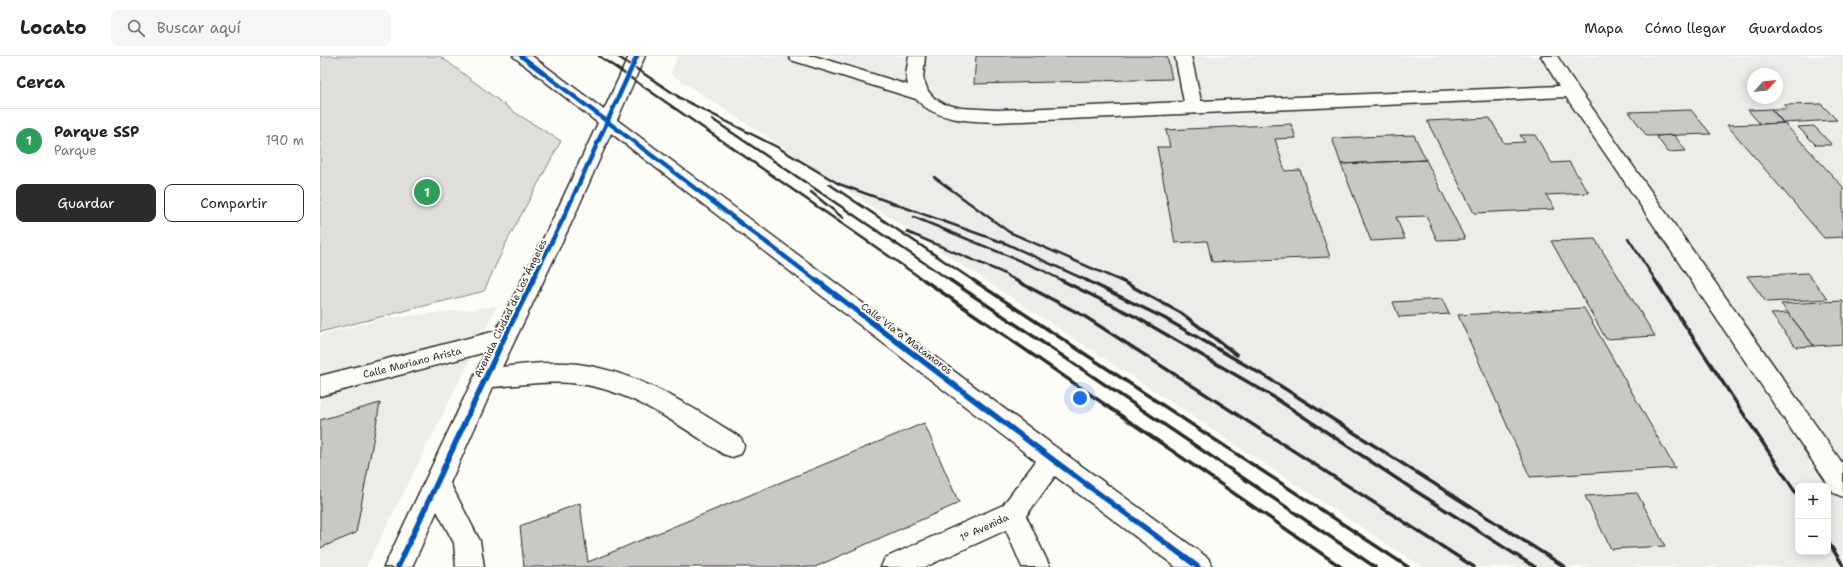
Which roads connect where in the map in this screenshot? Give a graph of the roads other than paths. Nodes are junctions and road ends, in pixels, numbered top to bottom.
1 (521, 56) edge
2 (638, 56) edge
3 (797, 56) edge
4 (917, 56) edge
5 (1183, 56) edge
6 (1549, 56) edge
7 (1571, 91) junction
8 (922, 95) junction
9 (1194, 108) junction
10 (607, 120) junction
11 (504, 338) junction
12 (485, 378) junction
13 (320, 386) edge
14 (732, 446) dead end
15 (1052, 459) junction
16 (436, 483) junction
17 (1843, 485) edge
18 (1012, 514) junction
19 (398, 567) edge
20 (470, 567) edge
21 (895, 567) edge
22 (1036, 567) edge
23 (1198, 567) edge

1 - 10 street, Calle Vía a Matamoros
2 - 10 street, Avenida Ciudad de Los Ángeles
3 - 8 street
4 - 8 street
5 - 9 street
6 - 7 street
7 - 9 street
7 - 17 street
8 - 9 street
10 - 11 street, Avenida Ciudad de Los Ángeles
10 - 15 street, Calle Vía a Matamoros
11 - 12 street, Avenida Ciudad de Los Ángeles
11 - 13 street, Calle Mariano Arista
12 - 14 street
12 - 16 street, Avenida Ciudad de Los Ángeles
15 - 18 street, 1° Avenida
15 - 23 street, Calle Vía a Matamoros
16 - 19 street, Avenida Ciudad de Los Ángeles
16 - 20 street
18 - 21 street, 1° Avenida
18 - 22 street

